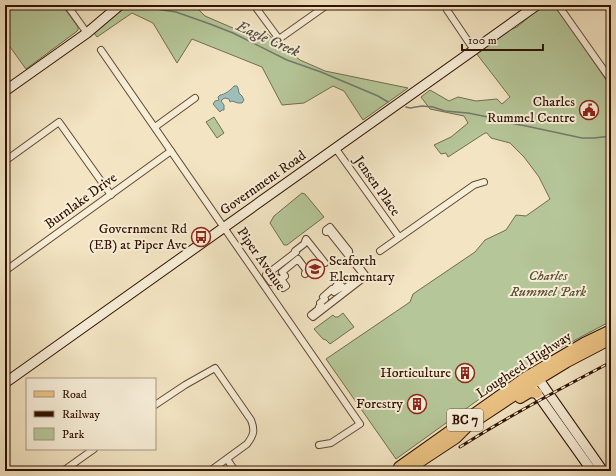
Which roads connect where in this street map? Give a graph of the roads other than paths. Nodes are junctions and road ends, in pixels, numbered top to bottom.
1 (67, 5) edge
2 (120, 5) edge
3 (254, 5) edge
4 (327, 5) edge
5 (537, 5) edge
6 (558, 5) edge
7 (447, 10) dead end
8 (87, 33) junction
9 (101, 50) dead end
10 (474, 50) junction
11 (611, 80) edge
12 (5, 91) edge
13 (195, 98) dead end
14 (155, 127) junction
15 (336, 149) junction
16 (171, 151) junction
17 (5, 161) edge
18 (484, 182) dead end
19 (110, 194) junction
20 (224, 228) junction
21 (399, 238) junction
22 (380, 251) dead end
23 (325, 263) joint
24 (5, 271) edge
25 (366, 276) joint
26 (611, 330) edge
27 (611, 339) edge
28 (533, 381) junction
29 (5, 384) edge
30 (156, 404) edge
31 (319, 445) dead end
32 (93, 450) edge
33 (227, 459) junction
34 (602, 470) edge
35 (63, 471) edge
36 (210, 471) edge
37 (235, 471) edge
38 (398, 471) edge
39 (406, 471) edge
40 (592, 471) edge

1 - 8 street
2 - 8 street
3 - 4 street
5 - 10 street, Government Road
6 - 11 street
7 - 10 street
8 - 12 street
9 - 14 street, Piper Avenue
10 - 15 street, Government Road
13 - 14 street
14 - 16 street, Piper Avenue
15 - 20 street, Government Road
15 - 21 street, Jensen Place
16 - 19 street, Burnlake Drive
16 - 20 street, Piper Avenue
17 - 19 street
18 - 21 street, Jensen Place
19 - 24 street, Burnlake Drive
20 - 29 street, Government Road
20 - 31 street, Piper Avenue
21 - 22 street, Jensen Place
23 - 23 street
25 - 25 street
26 - 28 main road, Lougheed Highway / BC 7
27 - 28 main road, Lougheed Highway / BC 7
28 - 34 street
28 - 38 main road, Lougheed Highway / BC 7
28 - 39 main road, Lougheed Highway / BC 7
28 - 40 street
30 - 33 street
32 - 35 street
33 - 36 street
33 - 37 street

